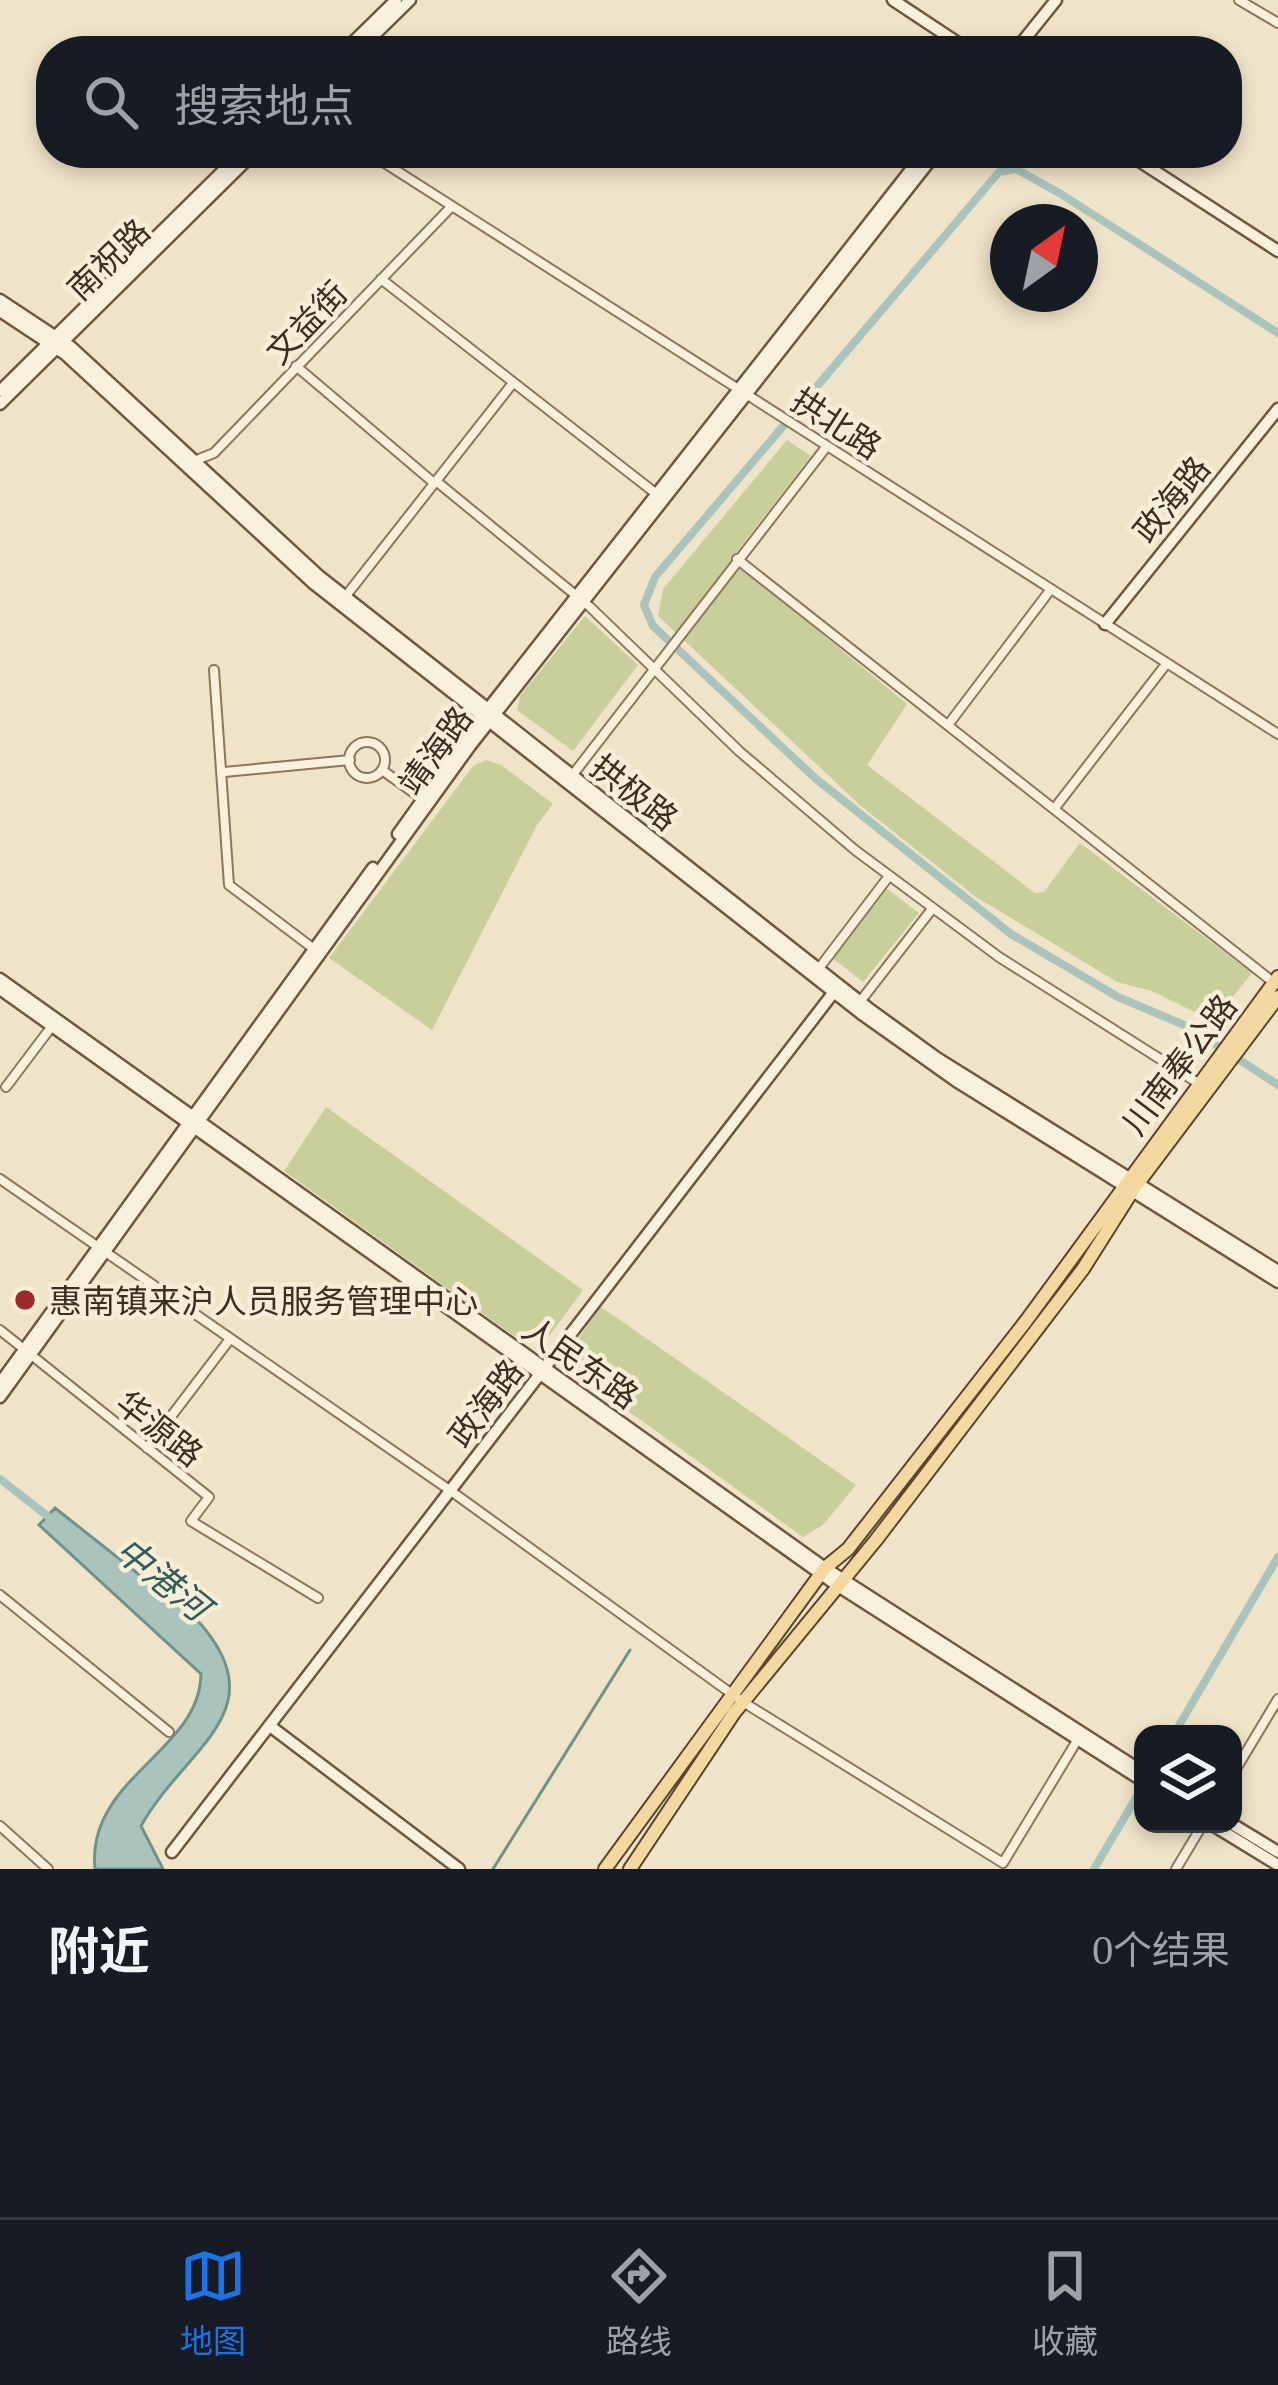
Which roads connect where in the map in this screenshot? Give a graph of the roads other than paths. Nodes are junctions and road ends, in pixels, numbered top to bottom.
1 (396, 0) edge
2 (410, 0) edge
3 (893, 0) edge
4 (1046, 0) edge
5 (1056, 0) edge
6 (1239, 0) edge
7 (1278, 23) edge
8 (359, 36) edge
9 (373, 36) edge
10 (947, 36) edge
11 (1018, 36) edge
12 (1027, 36) edge
13 (226, 168) edge
14 (238, 168) edge
15 (392, 168) edge
16 (913, 168) edge
17 (924, 168) edge
18 (1150, 168) edge
19 (452, 206) junction
20 (1278, 250) edge
21 (381, 279) junction
22 (0, 300) edge
23 (0, 311) edge
24 (56, 341) junction
25 (296, 366) junction
26 (513, 382) junction
27 (0, 391) edge
28 (744, 392) junction
29 (0, 404) edge
30 (1278, 409) edge
31 (827, 446) junction
32 (190, 462) junction
33 (435, 482) junction
34 (660, 498) junction
35 (737, 559) junction
36 (1051, 589) junction
37 (345, 597) junction
38 (581, 599) junction
39 (1105, 624) junction
40 (1167, 663) junction
41 (651, 668) junction
42 (214, 670) dead end
43 (487, 717) junction
44 (947, 725) junction
45 (1278, 734) edge
46 (350, 760) junction
47 (382, 770) junction
48 (224, 772) junction
49 (571, 777) junction
50 (425, 801) junction
51 (1054, 809) junction
52 (889, 876) junction
53 (932, 909) junction
54 (317, 950) junction
55 (815, 973) junction
56 (0, 979) edge
57 (1277, 986) edge
58 (0, 988) edge
59 (837, 989) junction
60 (857, 1005) junction
61 (52, 1026) junction
62 (1219, 1066) junction
63 (1198, 1083) junction
64 (2, 1088) edge
65 (192, 1122) junction
66 (0, 1179) edge
67 (1130, 1183) junction
68 (100, 1249) junction
69 (1278, 1271) edge
70 (1278, 1282) edge
71 (0, 1330) edge
72 (230, 1339) junction
73 (26, 1353) junction
74 (542, 1373) junction
75 (0, 1383) edge
76 (0, 1397) edge
77 (147, 1448) junction
78 (452, 1491) junction
79 (823, 1571) junction
80 (838, 1581) junction
81 (0, 1595) edge
82 (318, 1598) dead end
83 (738, 1697) junction
84 (1278, 1699) edge
85 (270, 1726) junction
86 (169, 1732) dead end
87 (1080, 1736) junction
88 (1242, 1759) edge
89 (1134, 1769) edge
90 (0, 1826) edge
91 (1242, 1830) edge
92 (1201, 1833) edge
93 (1223, 1833) edge
94 (172, 1852) dead end
95 (1278, 1852) edge
96 (1278, 1865) edge
97 (48, 1869) edge
98 (459, 1869) edge
99 (605, 1869) edge
100 (630, 1869) edge
101 (1176, 1869) edge

1 - 8 main road
2 - 9 main road
3 - 10 main road
4 - 11 main road
5 - 12 main road
6 - 7 street
13 - 24 main road, 南祝路
14 - 24 main road, 南祝路
15 - 19 street, 拱北路
16 - 28 main road, 靖海路
17 - 28 main road, 靖海路
18 - 20 main road
19 - 21 street, 文益街
19 - 28 street, 拱北路
21 - 25 street, 文益街
21 - 26 street
22 - 24 main road, 拱极路
23 - 24 main road, 拱极路
24 - 27 main road, 南祝路
24 - 29 main road, 南祝路
24 - 32 main road, 拱极路
24 - 43 main road, 拱极路
25 - 32 street, 文益街
25 - 33 street
26 - 33 street
26 - 34 street
28 - 31 street, 拱北路
28 - 34 main road, 靖海路
30 - 39 main road, 政海路
31 - 35 street
31 - 36 street, 拱北路
32 - 37 main road, 拱极路
33 - 37 street
33 - 38 street
34 - 38 main road, 靖海路
35 - 41 street
35 - 44 street
36 - 39 street, 拱北路
36 - 44 street
37 - 43 main road, 拱极路
38 - 41 street
38 - 43 main road, 靖海路
39 - 40 street, 拱北路
40 - 45 street, 拱北路
40 - 51 street
41 - 49 street
41 - 52 street
42 - 48 street
43 - 49 main road, 拱极路
43 - 50 main road, 靖海路
43 - 55 main road, 拱极路
44 - 51 street
46 - 47 street
46 - 47 street
46 - 48 street
47 - 50 street
48 - 54 street
49 - 55 main road, 拱极路
50 - 54 main road, 靖海路
51 - 57 street
52 - 53 street
52 - 55 street
53 - 60 street
53 - 63 street
54 - 65 main road, 靖海路
55 - 59 main road, 拱极路
56 - 65 main road, 人民东路
57 - 62 main road, 川南奉公路
58 - 61 main road, 人民东路
59 - 60 main road, 拱极路
59 - 74 main road, 政海路
60 - 67 main road, 拱极路
61 - 64 street
61 - 65 main road, 人民东路
62 - 63 main road, 川南奉公路
62 - 67 main road, 川南奉公路
63 - 67 main road, 川南奉公路
65 - 68 main road, 靖海路
65 - 74 main road, 人民东路
66 - 68 street
67 - 69 main road, 拱极路
67 - 70 main road, 拱极路
67 - 79 main road
67 - 80 main road
68 - 72 street
68 - 73 main road, 靖海路
71 - 73 street, 华源路
72 - 77 street
72 - 78 street
73 - 75 main road, 靖海路
73 - 76 main road, 靖海路
73 - 77 street, 华源路
74 - 78 main road, 政海路
74 - 79 main road, 人民东路
77 - 82 street, 华源路
78 - 83 street
78 - 85 main road, 政海路
79 - 80 main road, 人民东路
79 - 83 main road
80 - 83 main road
80 - 87 main road, 人民东路
81 - 86 street
83 - 87 street
83 - 99 main road
83 - 100 main road
84 - 88 street
85 - 94 main road, 政海路
85 - 98 main road
87 - 89 main road, 人民东路
90 - 97 street
91 - 95 main road
92 - 101 street
93 - 96 main road

